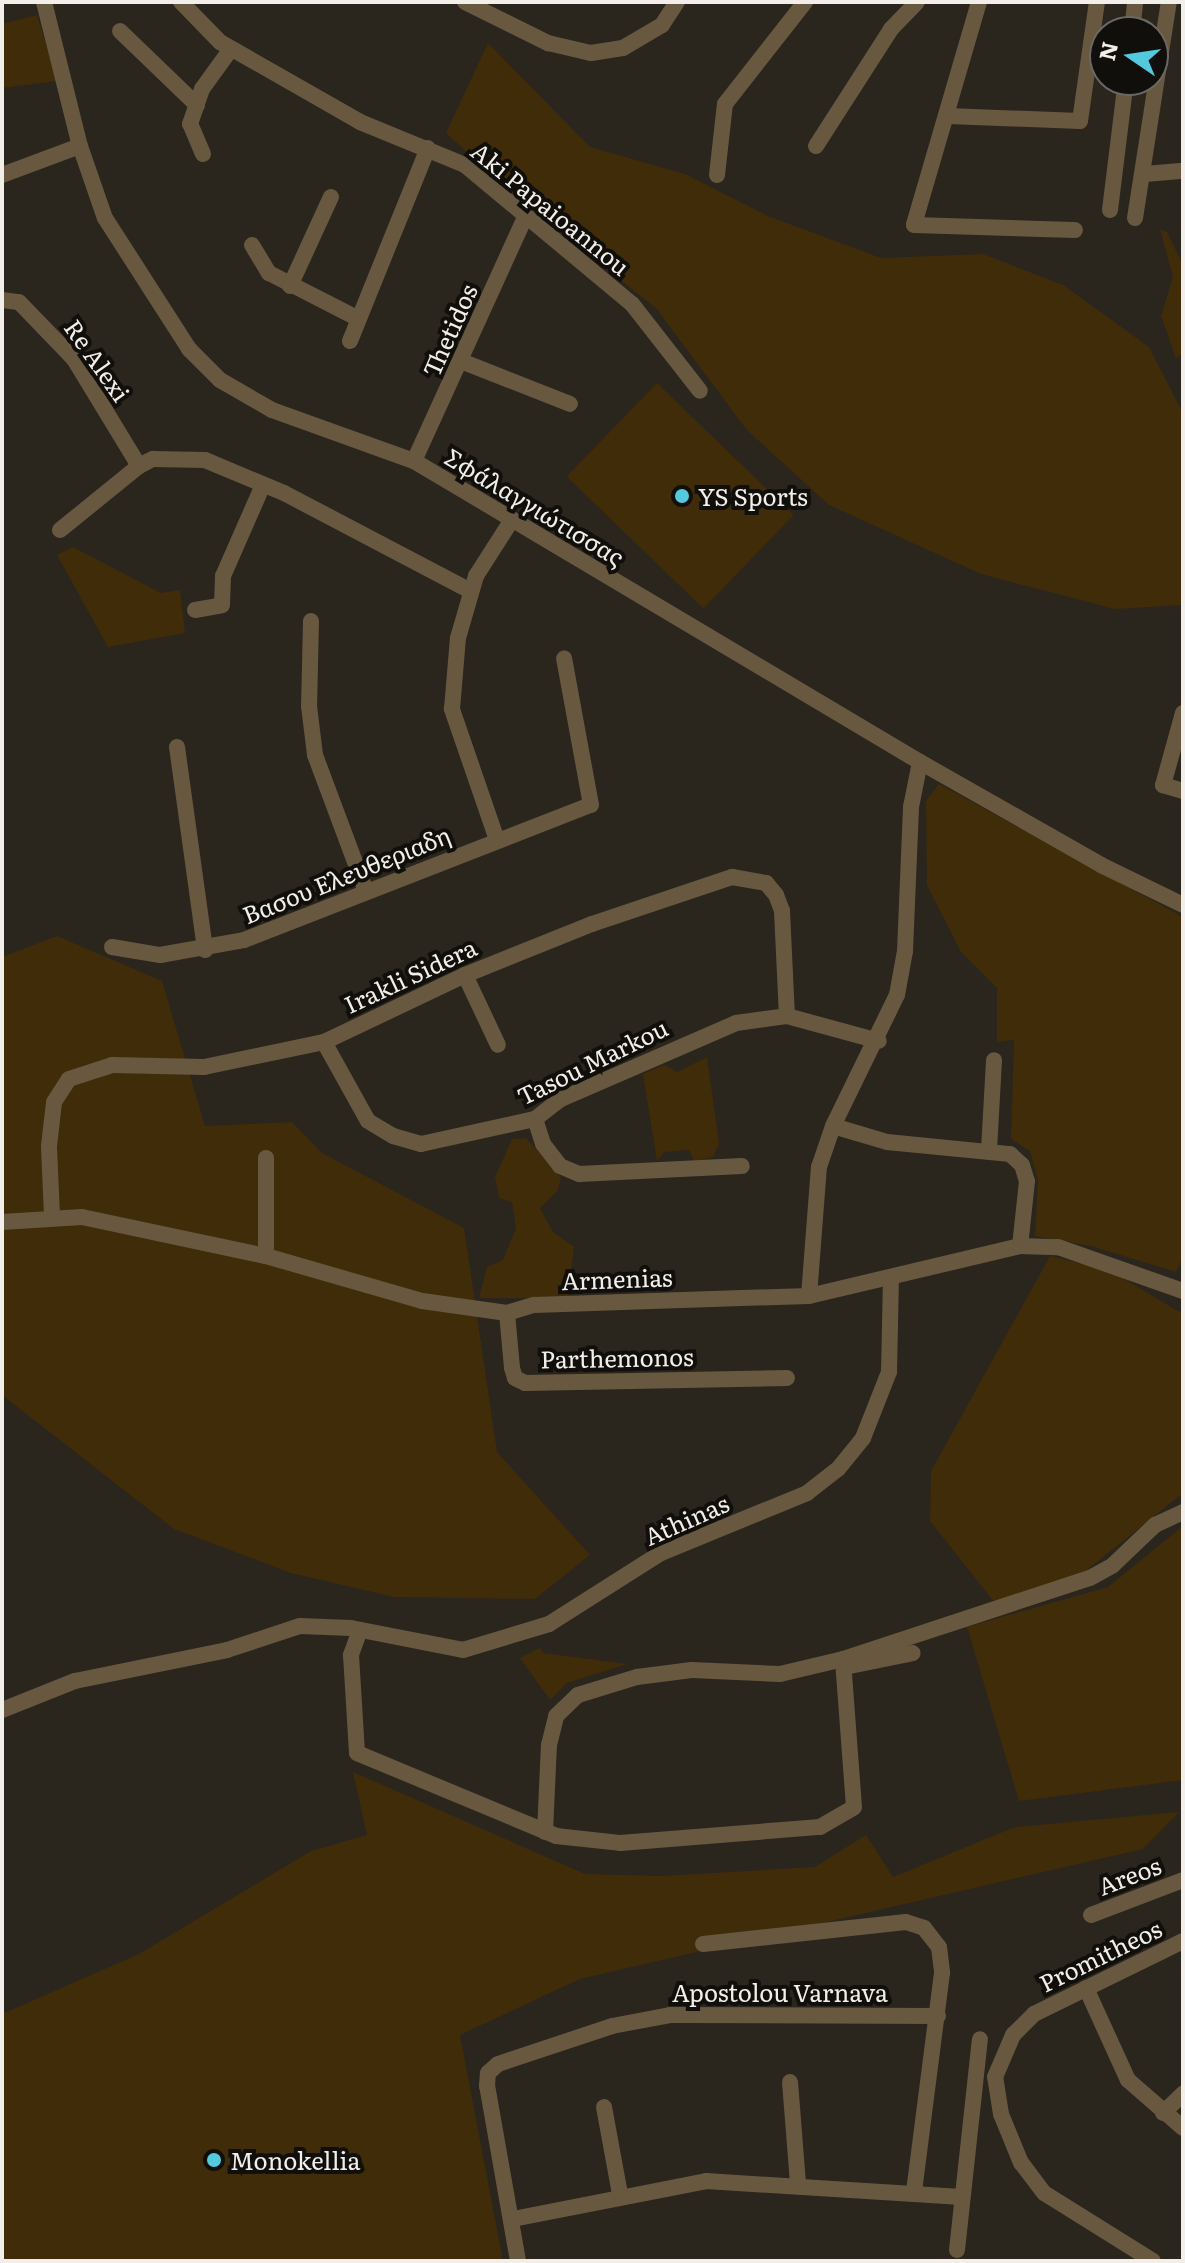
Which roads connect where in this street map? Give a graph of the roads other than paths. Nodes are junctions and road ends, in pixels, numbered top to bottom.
1 (44, 2) edge
2 (181, 2) edge
3 (465, 2) edge
4 (677, 2) edge
5 (805, 2) edge
6 (917, 2) edge
7 (979, 2) edge
8 (1097, 2) edge
9 (1169, 2) edge
10 (120, 31) dead end
11 (231, 49) junction
12 (1124, 96) edge
13 (197, 105) junction
14 (948, 116) junction
15 (80, 146) junction
16 (816, 146) dead end
17 (428, 148) junction
18 (203, 154) dead end
19 (1183, 171) edge
20 (1145, 174) junction
21 (2, 175) edge
22 (717, 175) dead end
23 (331, 197) dead end
24 (1110, 210) dead end
25 (525, 217) junction
26 (1135, 218) dead end
27 (1075, 230) dead end
28 (252, 245) dead end
29 (290, 286) junction
30 (2, 300) edge
31 (357, 318) junction
32 (350, 341) dead end
33 (461, 361) junction
34 (700, 391) dead end
35 (570, 404) dead end
36 (414, 461) junction
37 (139, 466) junction
38 (263, 485) junction
39 (511, 521) junction
40 (60, 530) dead end
41 (471, 591) junction
42 (195, 610) dead end
43 (311, 621) dead end
44 (564, 658) dead end
45 (1183, 713) edge
46 (177, 747) dead end
47 (920, 762) junction
48 (1183, 791) edge
49 (497, 840) junction
50 (365, 889) junction
51 (1183, 905) edge
52 (112, 947) dead end
53 (205, 950) junction
54 (465, 975) junction
55 (787, 1016) junction
56 (879, 1041) junction
57 (324, 1042) junction
58 (498, 1045) dead end
59 (994, 1060) dead end
60 (535, 1119) junction
61 (833, 1126) junction
62 (989, 1150) junction
63 (266, 1158) dead end
64 (742, 1166) dead end
65 (52, 1216) junction
66 (2, 1222) edge
67 (1020, 1246) junction
68 (266, 1256) junction
69 (891, 1278) junction
70 (1182, 1288) edge
71 (809, 1296) junction
72 (507, 1313) junction
73 (787, 1378) dead end
74 (1183, 1512) edge
75 (360, 1630) junction
76 (913, 1653) dead end
77 (844, 1663) junction
78 (2, 1710) edge
79 (545, 1832) junction
80 (1183, 1880) edge
81 (1091, 1915) dead end
82 (1183, 1941) edge
83 (703, 1944) dead end
84 (1086, 1988) junction
85 (938, 2016) junction
86 (980, 2039) dead end
87 (974, 2073) junction
88 (995, 2077) junction
89 (790, 2082) dead end
90 (1183, 2094) edge
91 (604, 2107) dead end
92 (1163, 2113) junction
93 (1183, 2128) edge
94 (798, 2183) junction
95 (914, 2191) junction
96 (620, 2194) junction
97 (961, 2197) junction
98 (513, 2219) junction
99 (957, 2250) dead end
100 (518, 2261) edge
101 (1153, 2261) edge

1 - 15 street, Σφάλαγγιώτισσας
2 - 11 street, Aki Papaioannou
3 - 4 street
5 - 22 street
6 - 16 street
7 - 14 street
8 - 14 street
9 - 20 street
10 - 13 street
11 - 13 street
11 - 17 street, Aki Papaioannou
12 - 24 street
13 - 18 street
14 - 27 street
15 - 21 street
15 - 36 street, Σφάλαγγιώτισσας
17 - 25 street, Aki Papaioannou
17 - 31 street
19 - 20 street
20 - 26 street
23 - 29 street
25 - 33 street, Thetidos
25 - 34 street, Aki Papaioannou
28 - 29 street
29 - 31 street
30 - 37 street, Re Alexi
31 - 32 street
33 - 35 street
33 - 36 street, Thetidos
36 - 39 street, Σφάλαγγιώτισσας
37 - 38 street
37 - 40 street
38 - 41 street
38 - 42 street
39 - 41 street
39 - 47 street, Σφάλαγγιώτισσας
41 - 49 street
43 - 50 street
44 - 49 street, Βασου Ελευθεριαδη
45 - 48 street
46 - 53 street
47 - 51 street, Σφάλαγγιώτισσας
47 - 56 street
49 - 50 street, Βασου Ελευθεριαδη
50 - 53 street, Βασου Ελευθεριαδη
52 - 53 street, Βασου Ελευθεριαδη
54 - 55 street, Irakli Sidera
54 - 57 street, Irakli Sidera
54 - 58 street
55 - 56 street, Tasou Markou
55 - 60 street, Tasou Markou
56 - 61 street
57 - 60 street, Tasou Markou
57 - 65 street, Irakli Sidera
59 - 62 street
60 - 64 street
61 - 62 street
61 - 71 street
62 - 67 street
63 - 68 street
65 - 66 street, Armenias
65 - 68 street, Armenias
67 - 69 street, Armenias
67 - 70 street, Armenias
68 - 72 street, Armenias
69 - 71 street, Armenias
69 - 75 street, Athinas
71 - 72 street, Armenias
72 - 73 street, Parthemonos
74 - 77 street
75 - 78 street, Athinas
75 - 79 street
76 - 77 street
77 - 79 street
77 - 79 street
80 - 81 street, Areos
82 - 84 street, Promitheos
83 - 85 street
84 - 88 street, Promitheos
84 - 92 street
85 - 95 street
85 - 98 street, Apostolou Varnava
86 - 87 street
87 - 88 street
87 - 97 street
88 - 101 street
89 - 94 street
90 - 92 street
91 - 96 street
92 - 93 street
94 - 95 street
94 - 96 street
95 - 97 street
96 - 98 street
97 - 99 street
98 - 100 street, Apostolou Varnava

